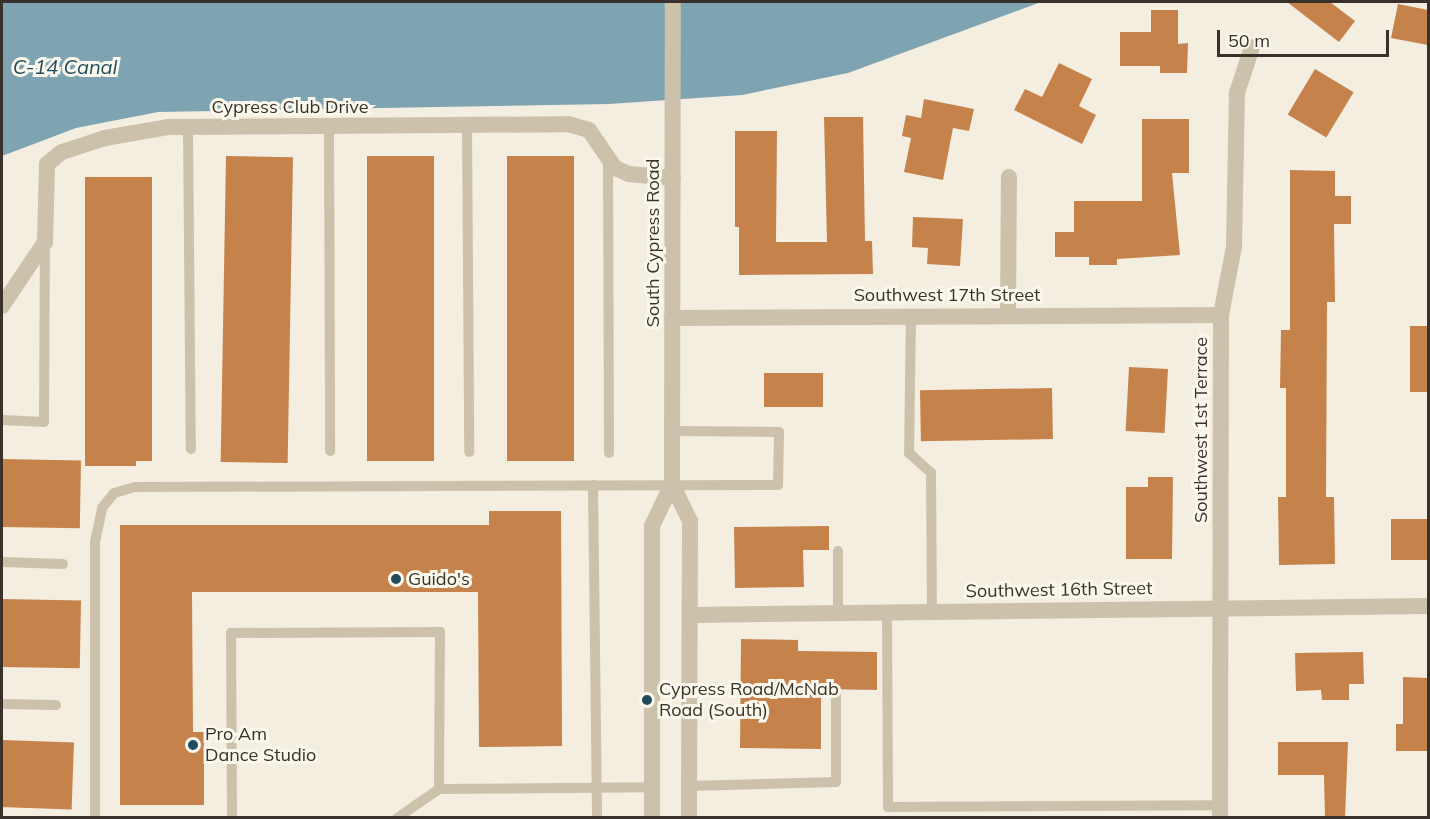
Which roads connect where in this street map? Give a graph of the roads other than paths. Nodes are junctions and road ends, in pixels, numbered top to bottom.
1 (673, 2) edge
2 (1252, 47) dead end
3 (329, 126) junction
4 (467, 126) junction
5 (188, 127) junction
6 (608, 158) junction
7 (1009, 177) dead end
8 (673, 178) junction
9 (45, 242) junction
10 (2, 306) edge
11 (1008, 314) junction
12 (911, 315) junction
13 (1221, 315) junction
14 (672, 318) junction
15 (2, 420) edge
16 (672, 431) junction
17 (191, 449) dead end
18 (330, 451) dead end
19 (469, 452) dead end
20 (609, 453) dead end
21 (672, 484) junction
22 (593, 485) junction
23 (838, 550) dead end
24 (2, 562) edge
25 (63, 564) dead end
26 (1428, 606) edge
27 (1220, 607) junction
28 (887, 612) junction
29 (932, 612) junction
30 (838, 613) junction
31 (690, 615) junction
32 (836, 696) dead end
33 (2, 704) edge
34 (56, 705) dead end
35 (689, 786) junction
36 (597, 787) junction
37 (652, 787) junction
38 (439, 789) junction
39 (1220, 811) edge
40 (95, 818) edge
41 (232, 818) edge
42 (397, 818) edge
43 (597, 818) edge
44 (652, 818) edge
45 (689, 818) edge

1 - 8 street, South Cypress Road
2 - 13 street, Southwest 1st Terrace
3 - 4 street, Cypress Club Drive
3 - 5 street, Cypress Club Drive
3 - 18 lane
4 - 6 street, Cypress Club Drive
4 - 19 lane
5 - 9 street, Cypress Club Drive
5 - 17 lane
6 - 8 street, Cypress Club Drive
6 - 20 lane
7 - 11 street
8 - 14 street, South Cypress Road
9 - 10 street
9 - 15 lane
11 - 12 street, Southwest 17th Street
11 - 13 street, Southwest 17th Street
12 - 14 street, Southwest 17th Street
12 - 29 lane
13 - 27 street, Southwest 1st Terrace
14 - 16 street, South Cypress Road
16 - 21 street, South Cypress Road
16 - 21 lane
21 - 22 lane
21 - 31 street, South Cypress Road
21 - 37 street, South Cypress Road
22 - 36 lane
22 - 40 lane
23 - 30 lane
24 - 25 lane
26 - 27 street, Southwest 16th Street
27 - 29 street, Southwest 16th Street
27 - 39 street, Southwest 1st Terrace
28 - 29 street, Southwest 16th Street
28 - 30 street, Southwest 16th Street
28 - 39 lane
30 - 31 street, Southwest 16th Street
31 - 35 street, South Cypress Road
32 - 35 lane
33 - 34 lane
35 - 45 street, South Cypress Road
36 - 37 lane
36 - 38 lane
36 - 43 lane
37 - 44 street, South Cypress Road
38 - 41 lane
38 - 42 lane

